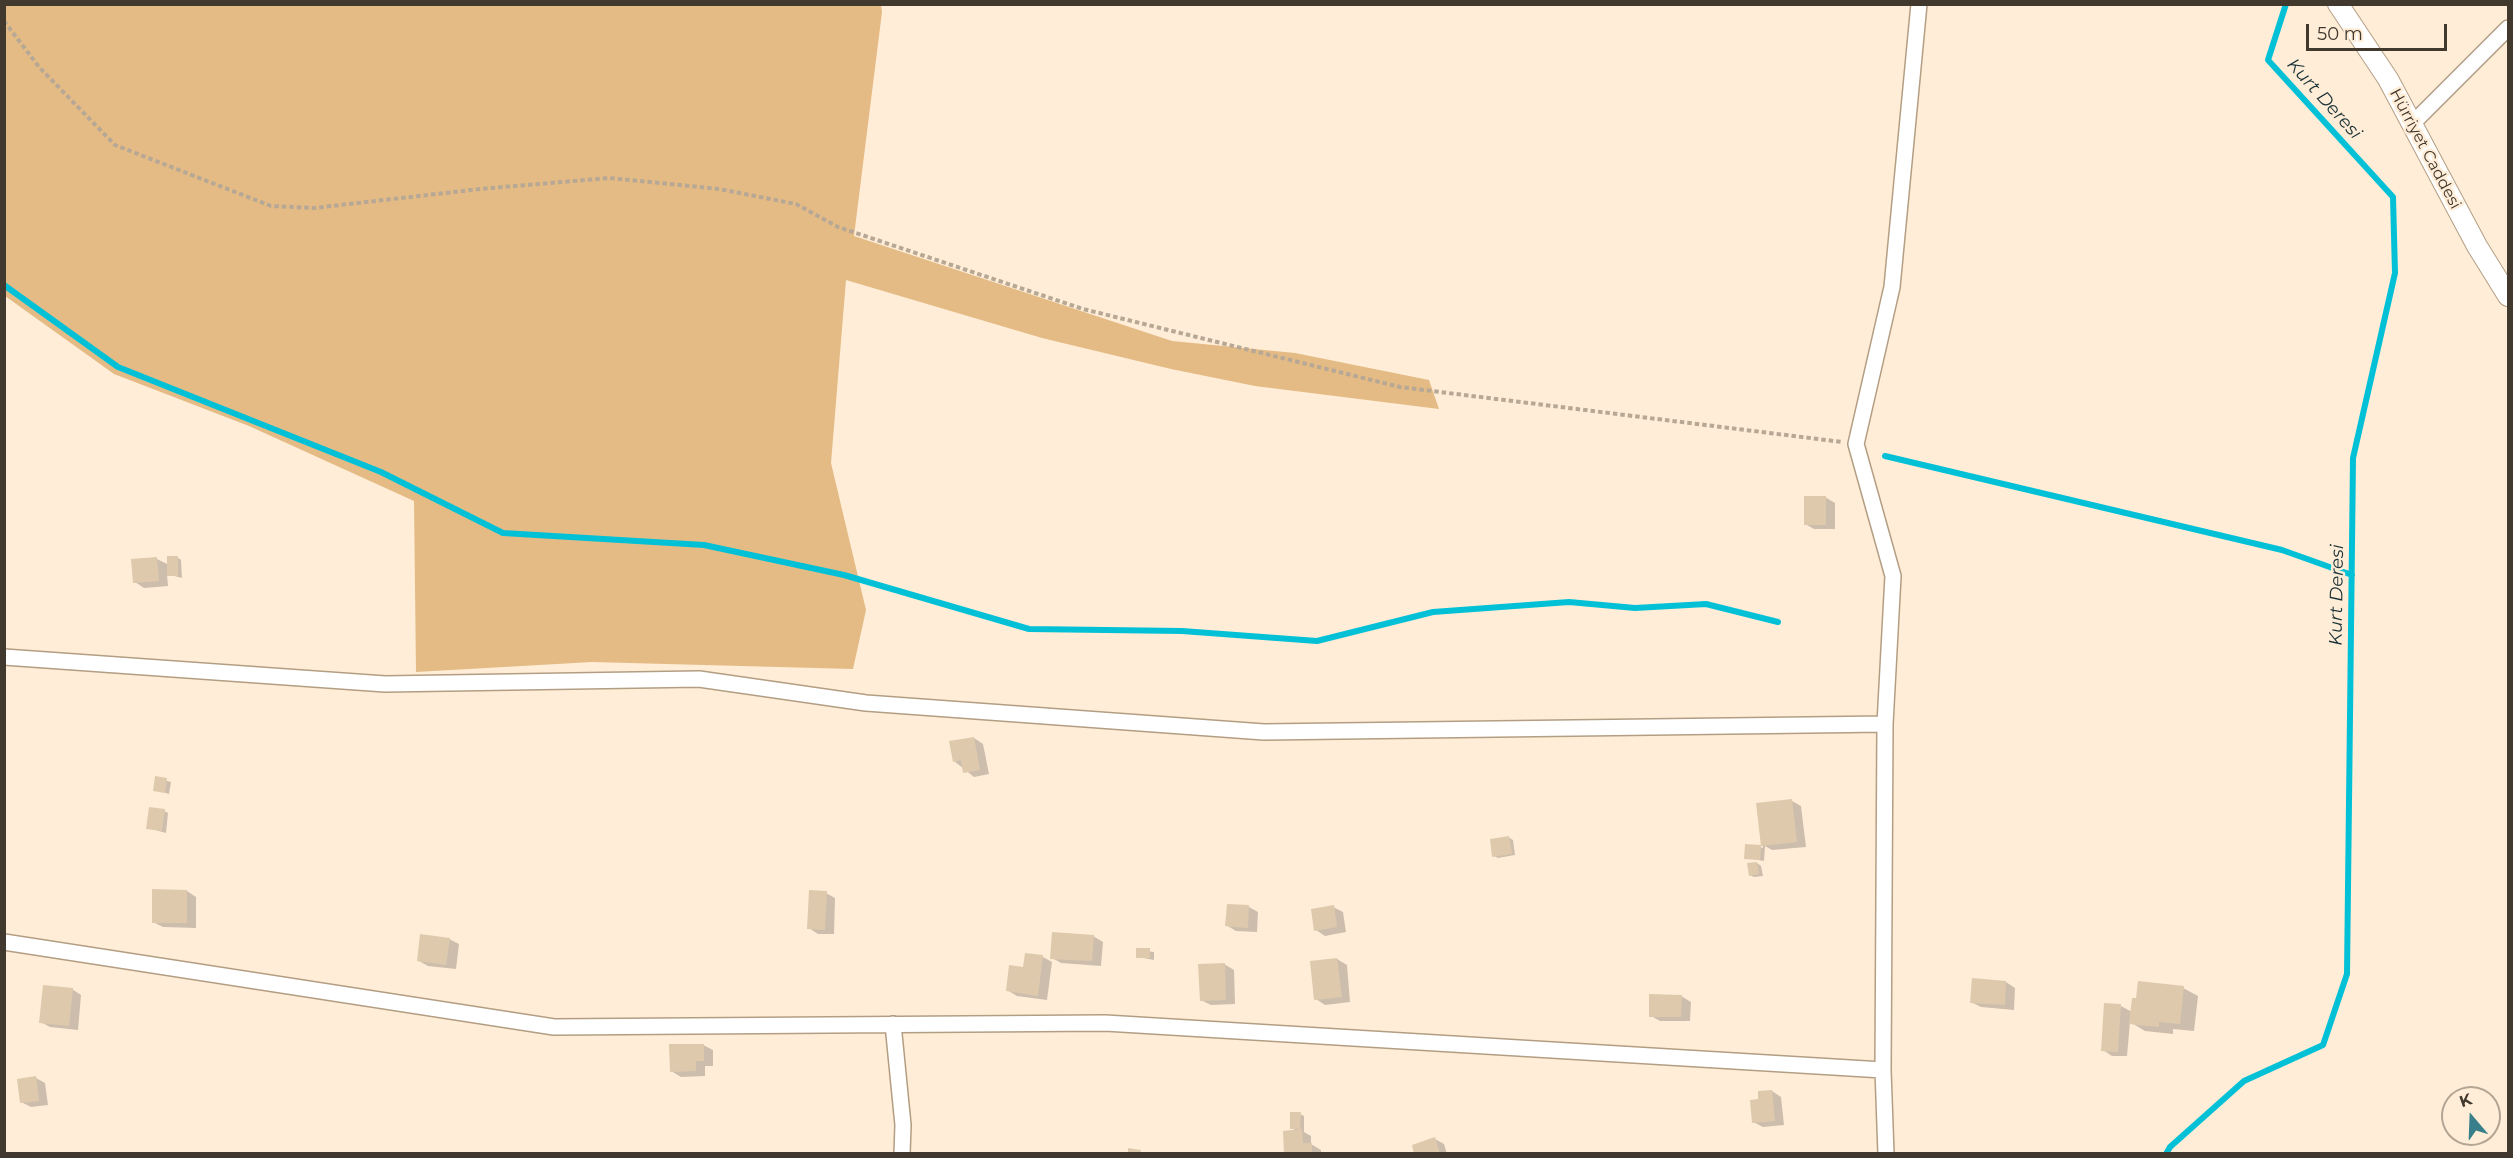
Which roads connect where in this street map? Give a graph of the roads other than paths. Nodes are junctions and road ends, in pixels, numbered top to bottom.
1 (1919, 4) edge
2 (2338, 4) edge
3 (2508, 27) edge
4 (2413, 123) junction
5 (2508, 296) edge
6 (4, 657) edge
7 (1885, 724) junction
8 (4, 942) edge
9 (893, 1024) junction
10 (1883, 1070) junction
11 (902, 1154) edge
12 (1886, 1154) edge

1 - 7 street
2 - 4 street, Hürriyet Caddesi
3 - 4 street
4 - 5 street, Hürriyet Caddesi
6 - 7 street
7 - 10 street
8 - 9 street
9 - 10 street
9 - 11 street
10 - 12 street

